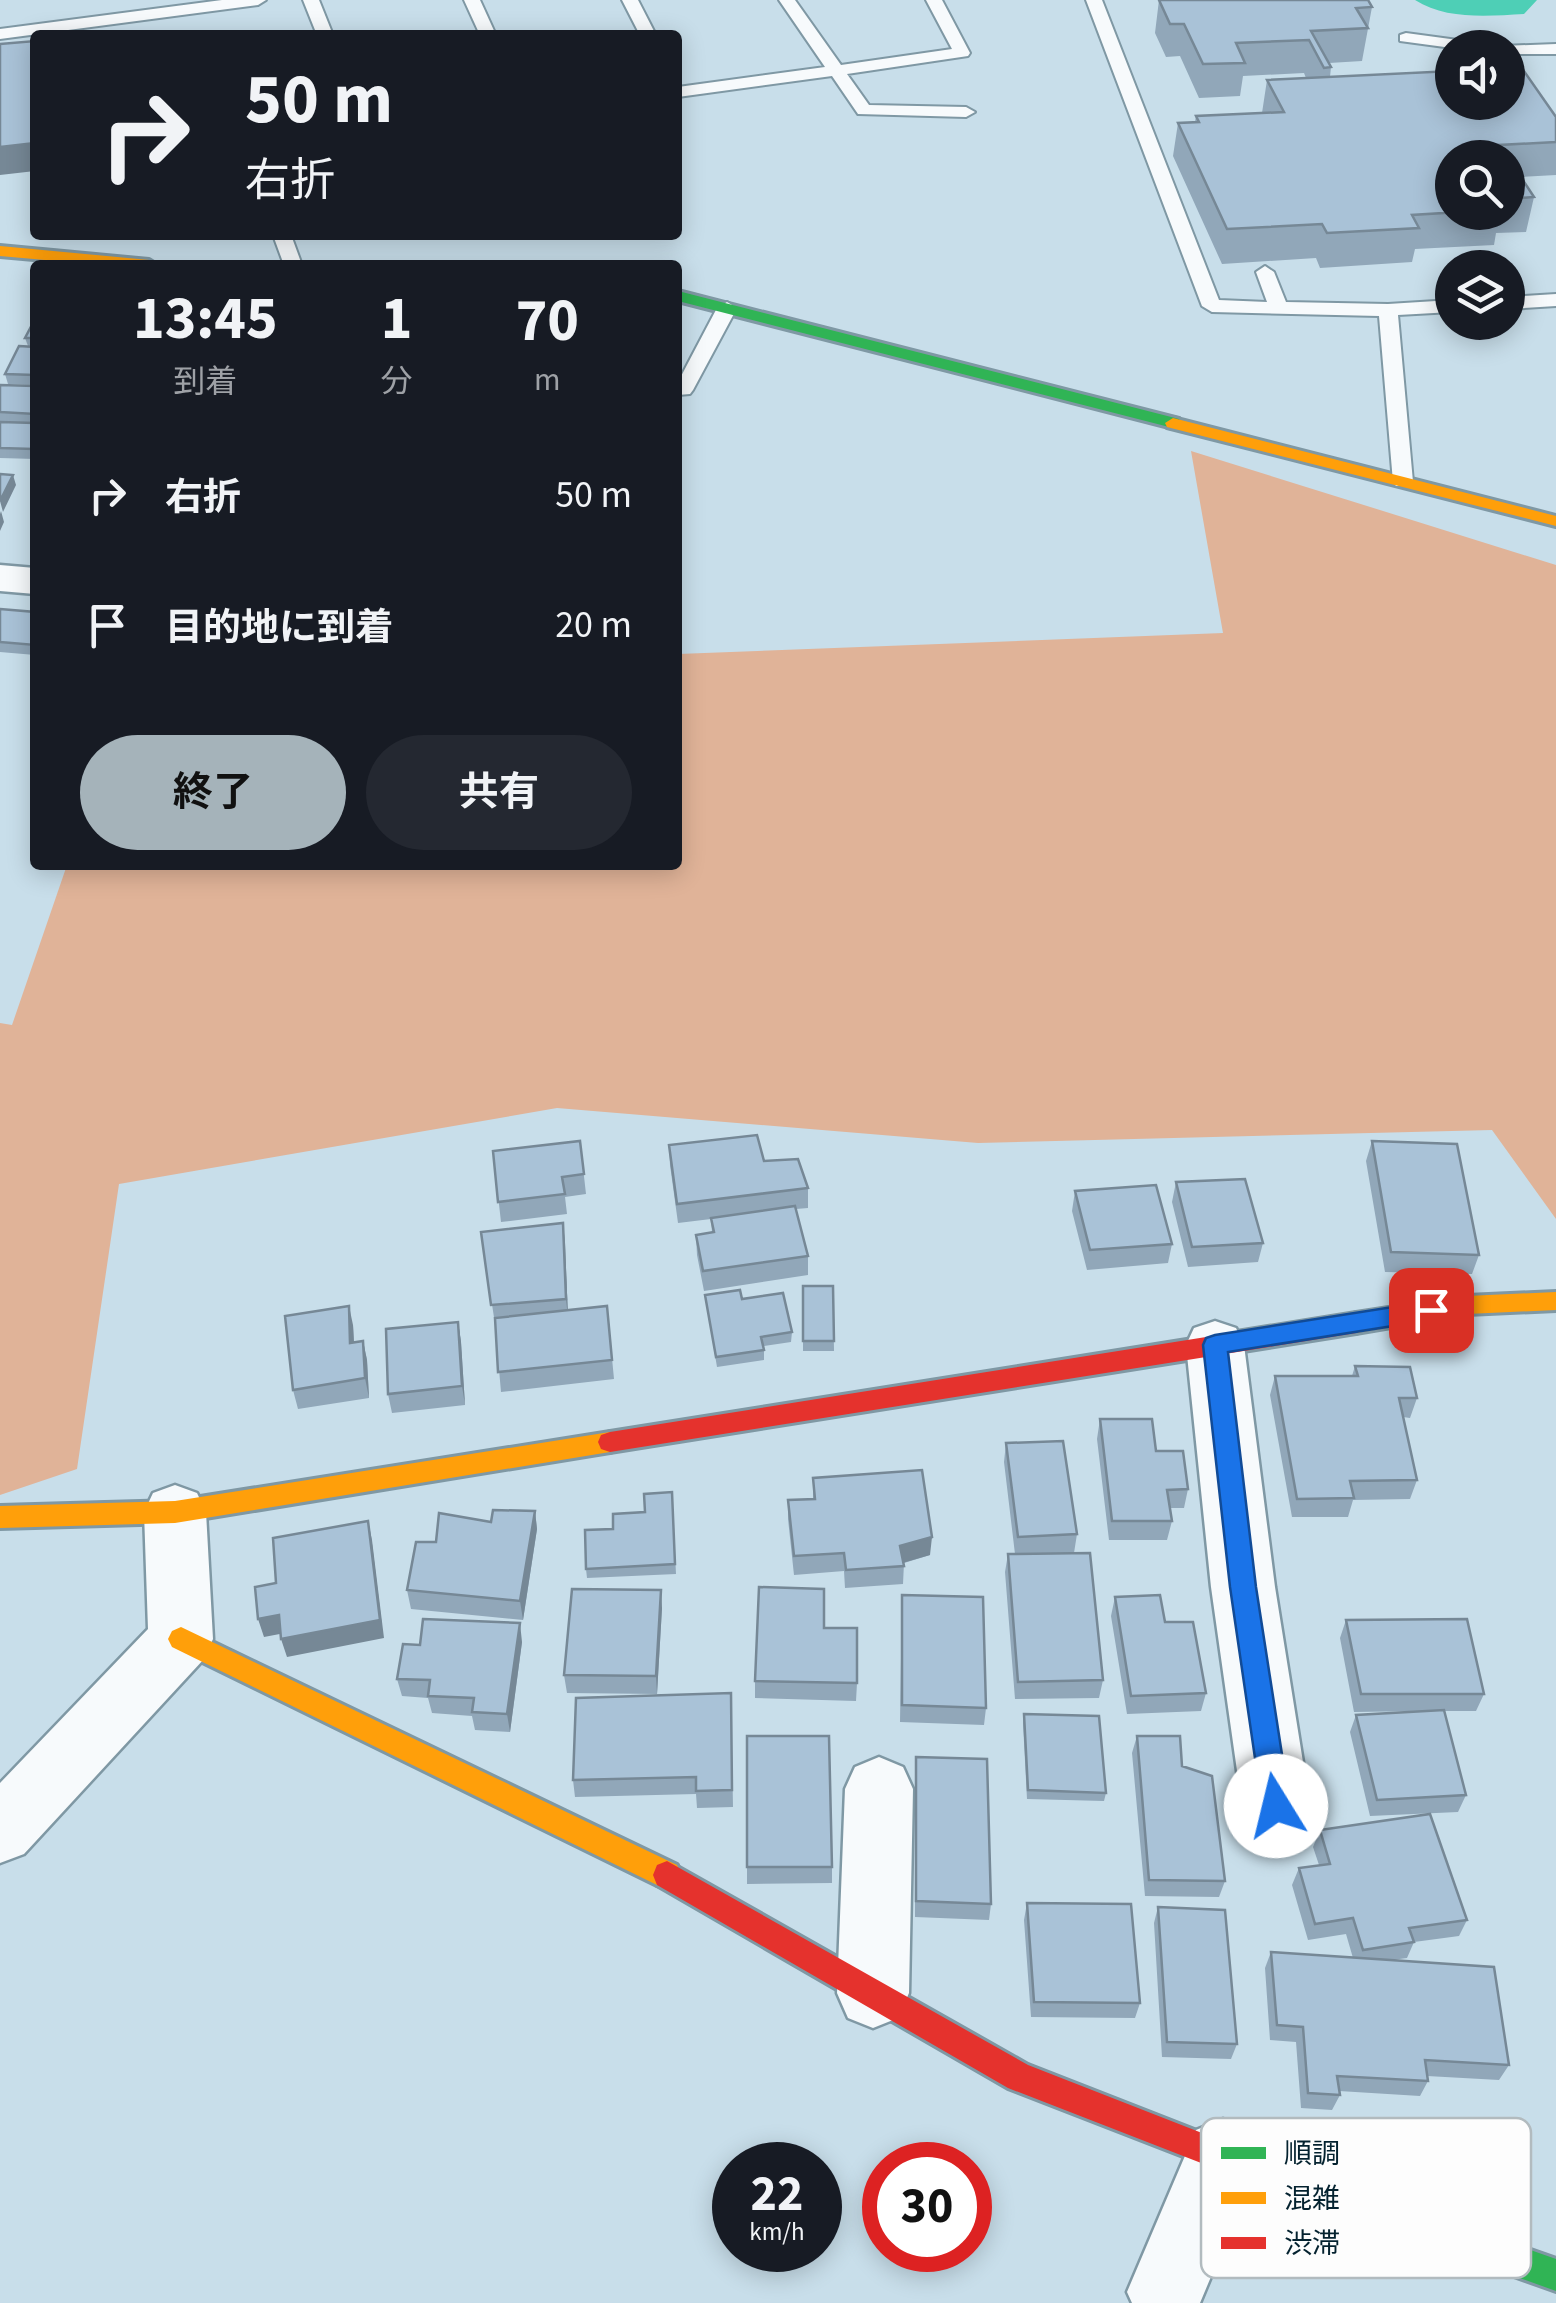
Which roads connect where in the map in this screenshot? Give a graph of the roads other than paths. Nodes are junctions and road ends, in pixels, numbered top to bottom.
1 (258, 0) edge
2 (311, 0) edge
3 (472, 0) edge
4 (630, 0) edge
5 (787, 0) edge
6 (934, 0) edge
7 (1094, 0) edge
8 (41, 30) edge
9 (323, 30) edge
10 (486, 30) edge
11 (645, 30) edge
12 (30, 31) edge
13 (0, 34) edge
14 (1406, 38) dead end
15 (1435, 41) edge
16 (1525, 49) edge
17 (1556, 50) edge
18 (834, 70) junction
19 (682, 90) edge
20 (966, 112) dead end
21 (0, 251) edge
22 (95, 260) edge
23 (1265, 272) edge
24 (682, 297) edge
25 (1556, 300) edge
26 (1525, 302) edge
27 (1435, 307) edge
28 (727, 308) junction
29 (1279, 308) junction
30 (1388, 310) junction
31 (683, 390) dead end
32 (1403, 482) junction
33 (1556, 521) edge
34 (0, 578) edge
35 (30, 581) edge
36 (1556, 1300) edge
37 (1215, 1345) junction
38 (175, 1512) junction
39 (0, 1518) edge
40 (181, 1639) junction
41 (879, 1788) dead end
42 (1276, 1806) dead end
43 (0, 1832) edge
44 (873, 1993) junction
45 (1201, 2148) edge
46 (1201, 2209) edge
47 (1531, 2266) edge
48 (1556, 2275) edge
49 (1166, 2292) dead end

1 - 8 lane
2 - 9 lane
3 - 10 lane
4 - 11 lane
5 - 18 lane
6 - 18 lane
7 - 29 lane
12 - 13 lane
14 - 15 lane
16 - 17 lane
18 - 19 lane
18 - 20 lane
21 - 22 street
23 - 29 lane
24 - 28 street
25 - 26 lane
27 - 30 lane
28 - 31 lane
28 - 32 street
29 - 30 lane
30 - 32 lane
32 - 33 street
34 - 35 street
36 - 37 street
37 - 38 street
37 - 42 street
38 - 39 street
38 - 40 street
40 - 43 street
40 - 44 street
41 - 44 street
44 - 45 street
46 - 49 street
47 - 48 street

